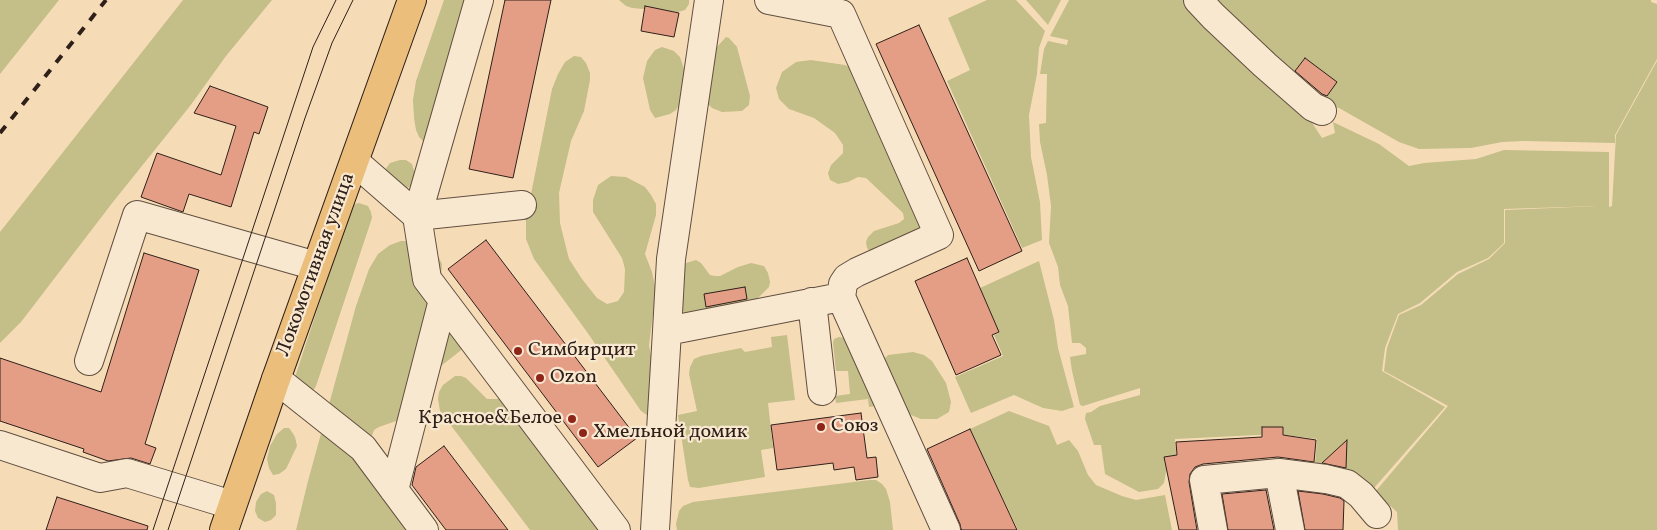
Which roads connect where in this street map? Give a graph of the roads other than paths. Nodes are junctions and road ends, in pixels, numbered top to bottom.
1 (412, 0) edge
2 (479, 0) edge
3 (709, 0) edge
4 (769, 0) edge
5 (1198, 0) edge
6 (1322, 110) dead end
7 (355, 162) junction
8 (522, 205) dead end
9 (418, 216) junction
10 (316, 266) junction
11 (841, 296) junction
12 (443, 300) junction
13 (812, 302) junction
14 (667, 331) junction
15 (89, 361) dead end
16 (276, 379) junction
17 (822, 391) dead end
18 (0, 445) edge
19 (1279, 473) junction
20 (394, 490) junction
21 (1377, 514) dead end
22 (228, 518) edge
23 (424, 530) edge
24 (616, 530) edge
25 (655, 530) edge
26 (946, 530) edge
27 (1213, 530) edge
28 (1290, 530) edge

1 - 7 main road, Локомотивная улица
2 - 9 lane
3 - 14 lane
4 - 11 lane
5 - 6 lane
7 - 9 lane
7 - 10 main road, Локомотивная улица
8 - 9 lane
9 - 12 lane
10 - 15 lane
10 - 16 main road, Локомотивная улица
11 - 13 lane
11 - 26 lane
12 - 20 lane
12 - 24 lane
13 - 14 lane
13 - 17 lane
14 - 25 lane
16 - 20 lane
16 - 22 main road, Локомотивная улица
18 - 22 lane
19 - 21 lane
19 - 27 lane
19 - 28 lane
20 - 23 lane

